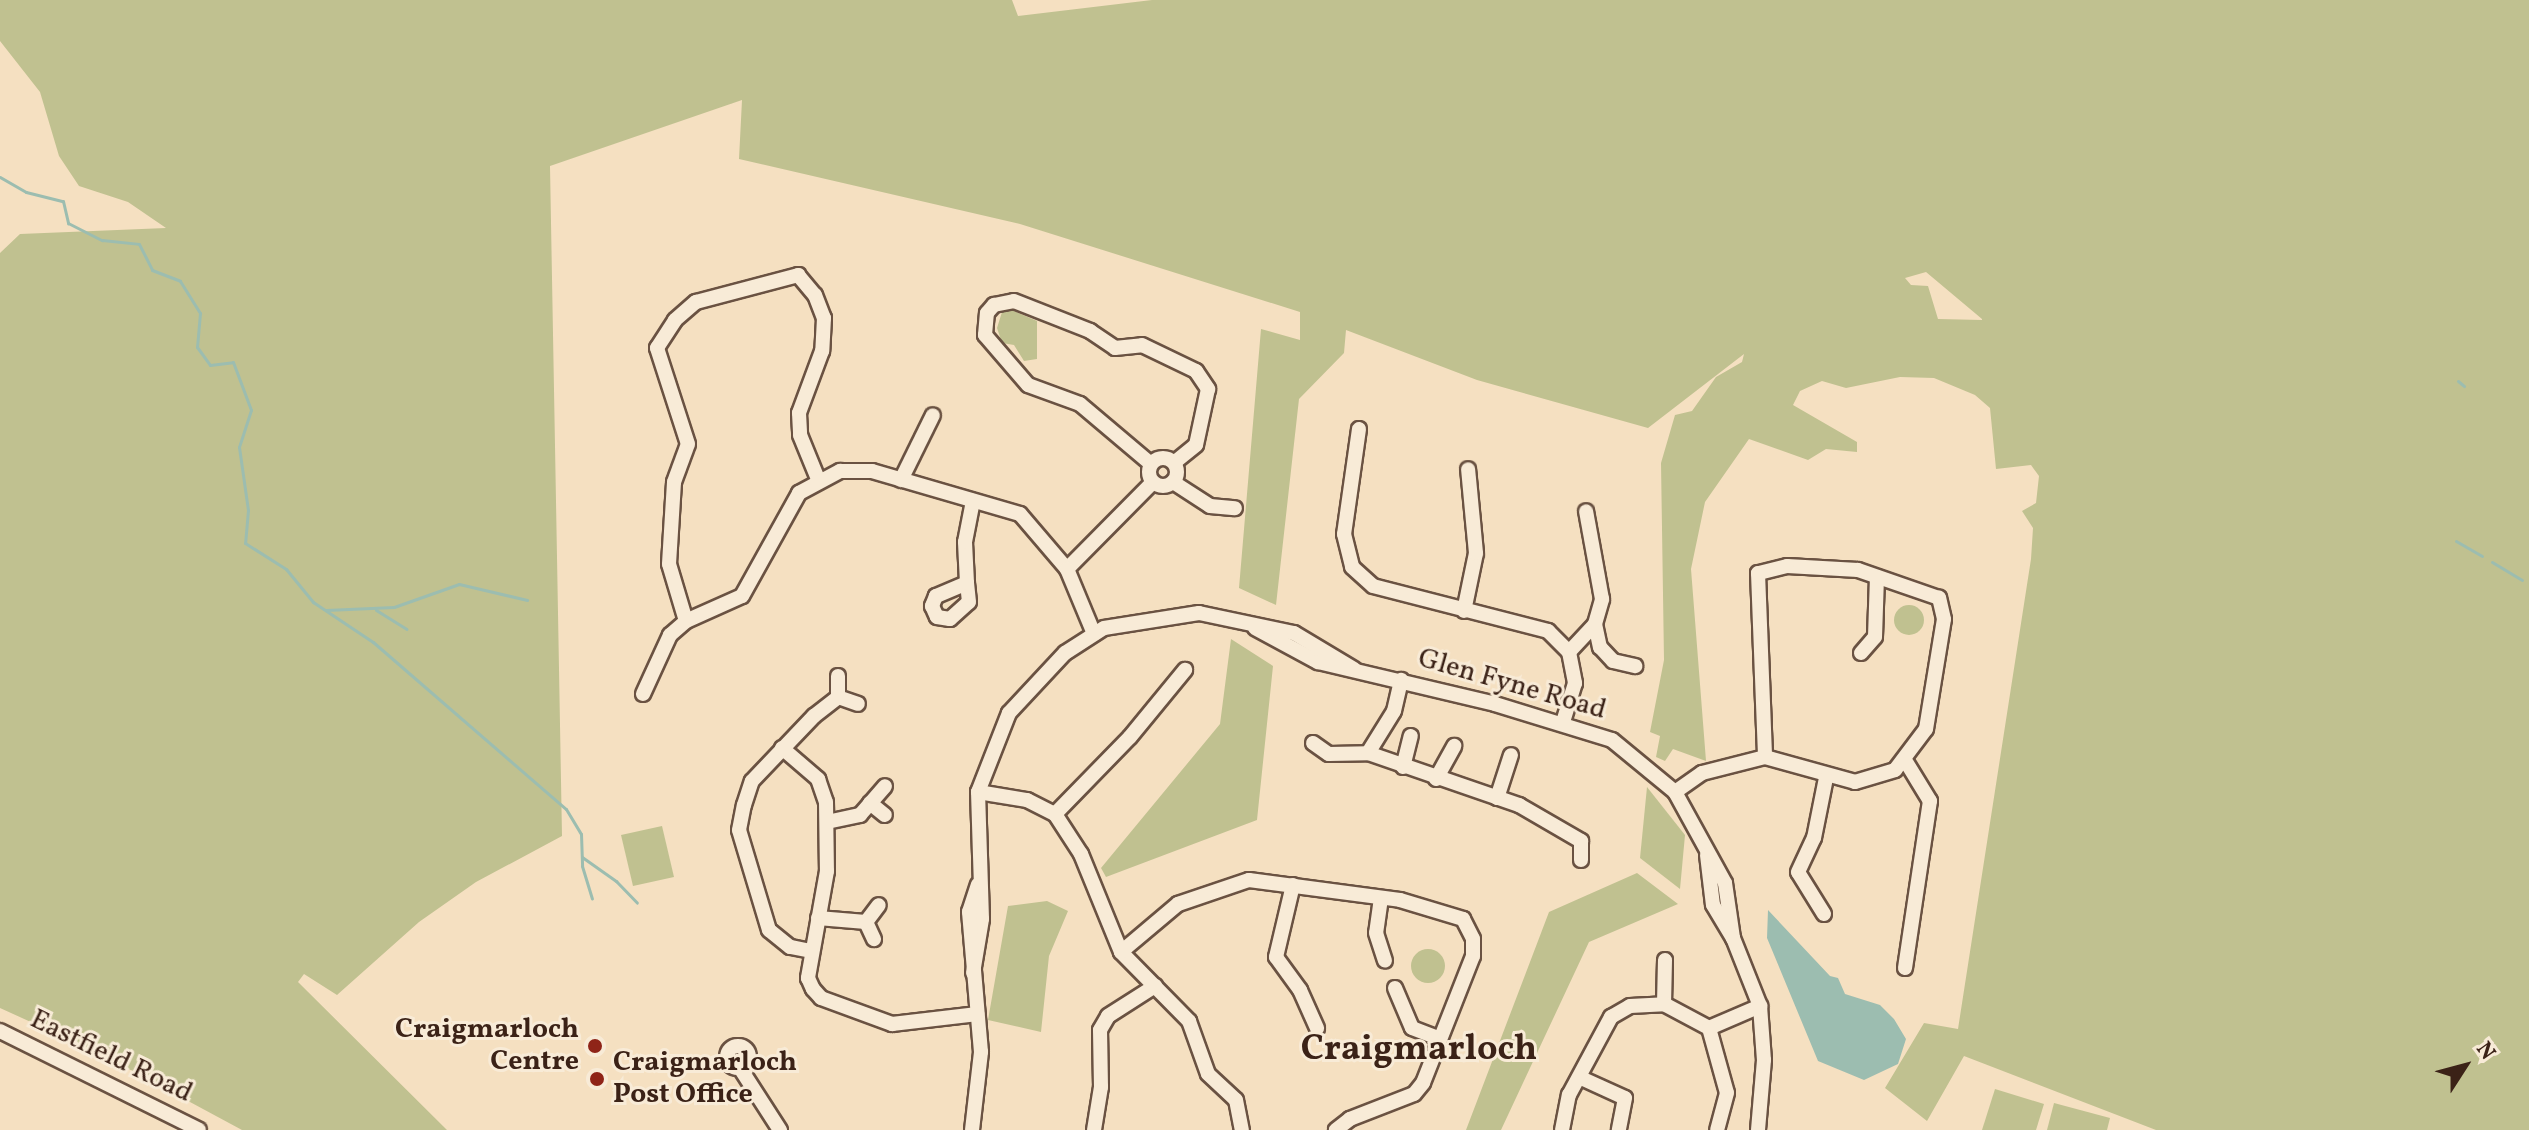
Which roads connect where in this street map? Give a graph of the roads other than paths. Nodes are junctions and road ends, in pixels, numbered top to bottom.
1 (933, 415) dead end
2 (1359, 429) dead end
3 (1174, 463) junction
4 (1151, 464) junction
5 (1468, 469) dead end
6 (818, 479) junction
7 (901, 480) junction
8 (1153, 482) junction
9 (1173, 482) junction
10 (973, 501) junction
11 (1235, 508) dead end
12 (1586, 511) dead end
13 (1067, 569) junction
14 (1877, 577) junction
15 (967, 583) dead end
16 (1464, 611) junction
17 (686, 621) junction
18 (1595, 624) junction
19 (1094, 634) junction
20 (1569, 652) junction
21 (1861, 653) dead end
22 (1635, 666) dead end
23 (1185, 670) dead end
24 (838, 676) dead end
25 (1401, 680) junction
26 (643, 694) dead end
27 (838, 697) junction
28 (858, 704) dead end
29 (1563, 722) junction
30 (1411, 736) dead end
31 (1313, 743) dead end
32 (1454, 746) dead end
33 (782, 748) junction
34 (1368, 753) junction
35 (1511, 755) dead end
36 (1765, 757) junction
37 (1905, 760) junction
38 (1403, 767) junction
39 (1826, 778) junction
40 (1436, 779) junction
41 (885, 786) dead end
42 (978, 792) junction
43 (1675, 792) junction
44 (1497, 798) junction
45 (870, 803) junction
46 (1055, 814) junction
47 (885, 815) dead end
48 (827, 822) junction
49 (1581, 860) dead end
50 (1293, 885) junction
51 (1381, 898) junction
52 (879, 905) dead end
53 (1824, 914) dead end
54 (818, 918) junction
55 (866, 922) junction
56 (874, 939) dead end
57 (811, 951) junction
58 (1121, 952) junction
59 (1665, 960) dead end
60 (1385, 961) dead end
61 (1905, 968) dead end
62 (1155, 986) junction
63 (1395, 988) dead end
64 (1664, 1004) junction
65 (1760, 1006) junction
66 (977, 1014) junction
67 (1317, 1028) dead end
68 (1709, 1028) junction
69 (0, 1031) edge
70 (1440, 1039) junction
71 (740, 1068) dead end
72 (1581, 1078) junction
73 (199, 1130) edge
74 (780, 1130) edge
75 (972, 1130) edge
76 (1094, 1130) edge
77 (1242, 1130) edge
78 (1336, 1130) edge
79 (1562, 1130) edge
80 (1619, 1130) edge
81 (1717, 1130) edge
82 (1758, 1130) edge

1 - 7 street
2 - 16 street
3 - 4 street
3 - 4 street
3 - 9 street
4 - 8 street
5 - 16 street
6 - 7 street
6 - 17 street
6 - 17 street
7 - 10 street
8 - 9 street
8 - 13 street
9 - 11 street
10 - 13 street
10 - 15 street
12 - 18 street
13 - 19 street
14 - 21 street
14 - 36 street
14 - 37 street
16 - 20 street
17 - 26 street
18 - 20 street
18 - 22 street
19 - 25 street, Glen Fyne Road
19 - 42 street, Glen Fyne Road
20 - 29 street
23 - 46 street
24 - 27 street
25 - 29 street, Glen Fyne Road
25 - 34 street
27 - 28 street
27 - 33 street
29 - 43 street, Glen Fyne Road
30 - 38 street
31 - 34 street
32 - 40 street
33 - 48 street
33 - 57 street
34 - 38 street
35 - 44 street
36 - 39 street
36 - 43 street
37 - 39 street
37 - 61 street
38 - 40 street
39 - 53 street
40 - 44 street
41 - 45 street
42 - 46 street
42 - 66 street, Glen Fyne Road
43 - 65 street, Glen Fyne Road
44 - 49 street
45 - 47 street
45 - 48 street
46 - 58 street
48 - 54 street
50 - 51 street
50 - 58 street
50 - 67 street
51 - 60 street
51 - 70 street
52 - 55 street
54 - 55 street
54 - 57 street
55 - 56 street
57 - 66 street
58 - 62 street
59 - 64 street
62 - 76 street
62 - 77 street
63 - 70 street
64 - 68 street
64 - 72 street
65 - 68 street
65 - 82 street, Glen Fyne Road
66 - 75 street, Glen Fyne Road
68 - 81 street
69 - 73 street, Eastfield Road
70 - 78 street
71 - 74 street
72 - 79 street
72 - 80 street

